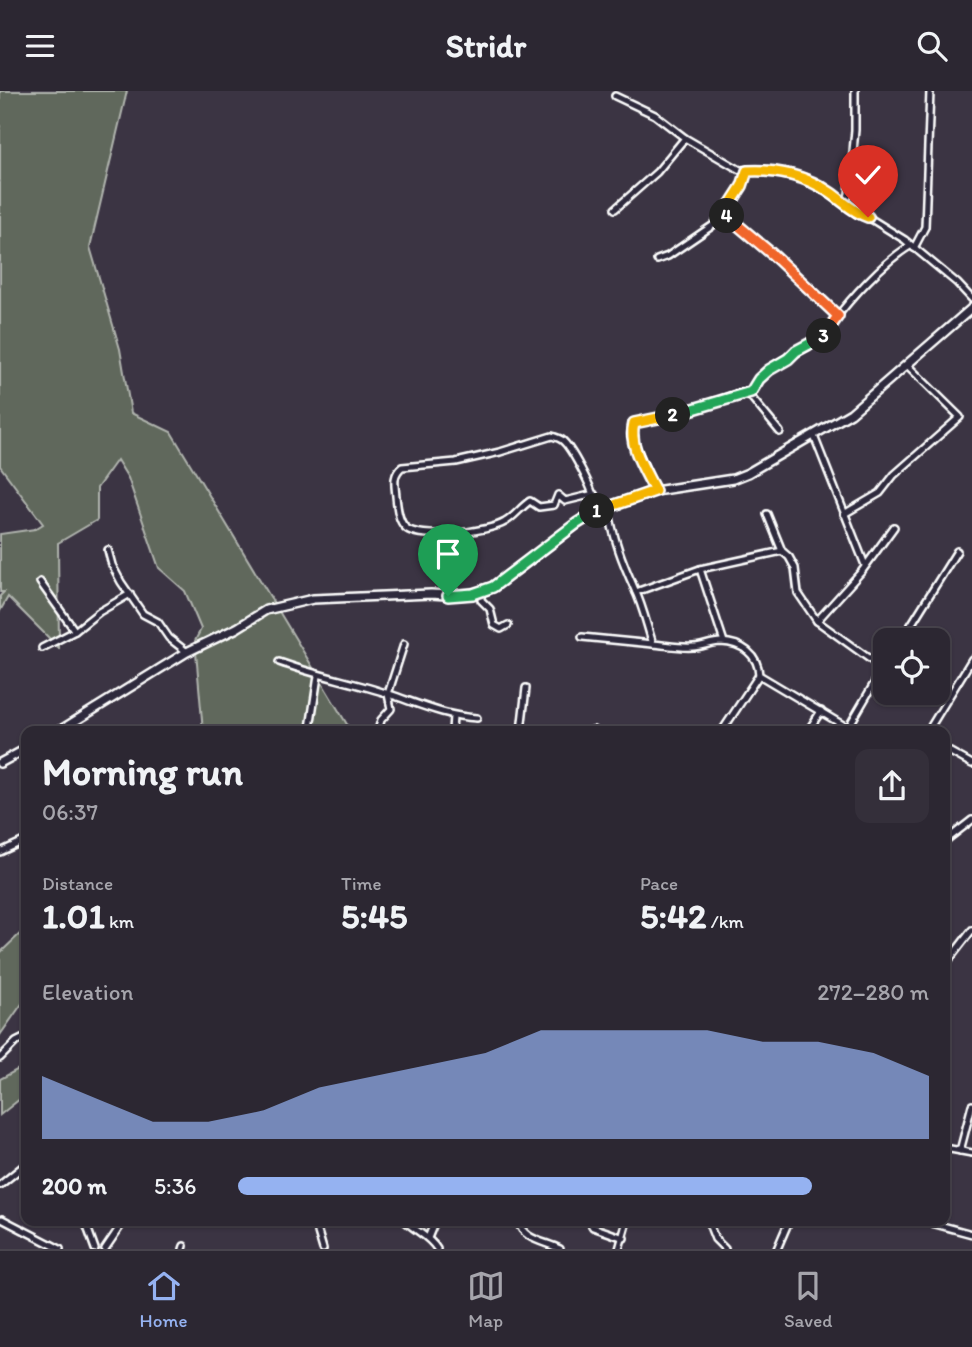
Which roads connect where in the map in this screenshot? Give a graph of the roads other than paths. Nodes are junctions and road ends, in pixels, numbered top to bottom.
1 (855, 91) edge
2 (930, 91) edge
3 (615, 96) dead end
4 (685, 138) junction
5 (747, 171) junction
6 (845, 204) junction
7 (615, 209) dead end
8 (724, 214) junction
9 (905, 240) junction
10 (912, 247) junction
11 (900, 252) junction
12 (657, 260) dead end
13 (972, 299) edge
14 (972, 308) edge
15 (838, 316) junction
16 (907, 365) junction
17 (751, 392) junction
18 (780, 432) dead end
19 (814, 436) junction
20 (655, 491) junction
21 (594, 494) junction
22 (608, 506) junction
23 (767, 514) dead end
24 (844, 514) junction
25 (894, 527) dead end
26 (108, 550) dead end
27 (782, 551) junction
28 (957, 551) dead end
29 (864, 565) junction
30 (700, 569) junction
31 (40, 582) dead end
32 (636, 592) junction
33 (481, 593) junction
34 (130, 594) junction
35 (817, 621) junction
36 (508, 625) dead end
37 (909, 628) edge
38 (75, 631) junction
39 (582, 637) dead end
40 (724, 642) junction
41 (653, 643) junction
42 (404, 644) dead end
43 (42, 648) dead end
44 (187, 652) junction
45 (873, 659) edge
46 (972, 659) edge
47 (279, 662) dead end
48 (318, 675) junction
49 (760, 675) junction
50 (873, 687) edge
51 (526, 688) dead end
52 (388, 694) junction
53 (821, 711) junction
54 (453, 716) junction
55 (477, 718) dead end
56 (67, 726) edge
57 (310, 726) edge
58 (379, 726) edge
59 (452, 726) edge
60 (522, 726) edge
61 (725, 726) edge
62 (811, 726) edge
63 (845, 726) edge
64 (853, 726) edge
65 (931, 726) edge
66 (21, 752) edge
67 (950, 752) edge
68 (0, 763) edge
69 (972, 764) edge
70 (972, 820) edge
71 (950, 837) edge
72 (21, 842) edge
73 (0, 852) edge
74 (972, 930) edge
75 (950, 959) edge
76 (21, 1041) edge
77 (0, 1058) edge
78 (972, 1105) edge
79 (950, 1149) edge
80 (960, 1151) junction
81 (972, 1153) edge
82 (21, 1168) edge
83 (0, 1185) edge
84 (2, 1219) dead end
85 (87, 1226) edge
86 (121, 1226) edge
87 (319, 1226) edge
88 (410, 1226) edge
89 (433, 1226) edge
90 (520, 1226) edge
91 (592, 1226) edge
92 (626, 1226) edge
93 (710, 1226) edge
94 (787, 1226) edge
95 (942, 1226) edge
96 (972, 1234) edge
97 (428, 1238) junction
98 (624, 1238) junction
99 (60, 1249) edge
100 (94, 1249) edge
101 (105, 1249) edge
102 (323, 1249) edge
103 (437, 1249) edge
104 (560, 1249) edge
105 (619, 1249) edge
106 (724, 1249) edge
107 (778, 1249) edge

1 - 6 street
2 - 10 street
3 - 4 street
4 - 5 street
4 - 7 street
5 - 6 street
5 - 8 street
6 - 9 street
8 - 12 street
8 - 15 street
9 - 10 street
9 - 11 street
10 - 11 street
10 - 13 street
11 - 15 street
14 - 16 main road
15 - 17 street
16 - 19 main road
16 - 24 street
17 - 18 street
17 - 20 street
19 - 20 main road
19 - 24 street
20 - 22 main road
21 - 21 street
21 - 22 street
22 - 32 street
22 - 33 main road
23 - 27 street
24 - 29 street
25 - 29 street
26 - 34 street
27 - 30 street
27 - 35 street
28 - 37 street
29 - 35 street
30 - 32 street
30 - 40 street
31 - 38 street
32 - 41 street
33 - 36 street
33 - 44 main road
34 - 38 street
34 - 44 street
35 - 45 street
38 - 43 street
39 - 41 street
40 - 41 street
40 - 49 street
42 - 52 street
44 - 56 main road
46 - 65 street
47 - 48 street
48 - 52 street
48 - 57 street
49 - 53 street
49 - 61 street
50 - 64 street
51 - 60 street
52 - 54 street
52 - 58 street
53 - 62 street
53 - 63 street
54 - 55 street
54 - 59 street
66 - 68 main road
67 - 69 street
70 - 71 street
72 - 73 street
74 - 75 street
76 - 77 street
78 - 80 street
79 - 80 street
80 - 81 street
82 - 83 street
84 - 99 street
85 - 100 street
86 - 101 street
87 - 102 street
88 - 97 street
89 - 97 street
90 - 104 street
91 - 98 street
92 - 98 street
93 - 106 street
94 - 107 street
95 - 96 street
97 - 103 street
98 - 105 street

